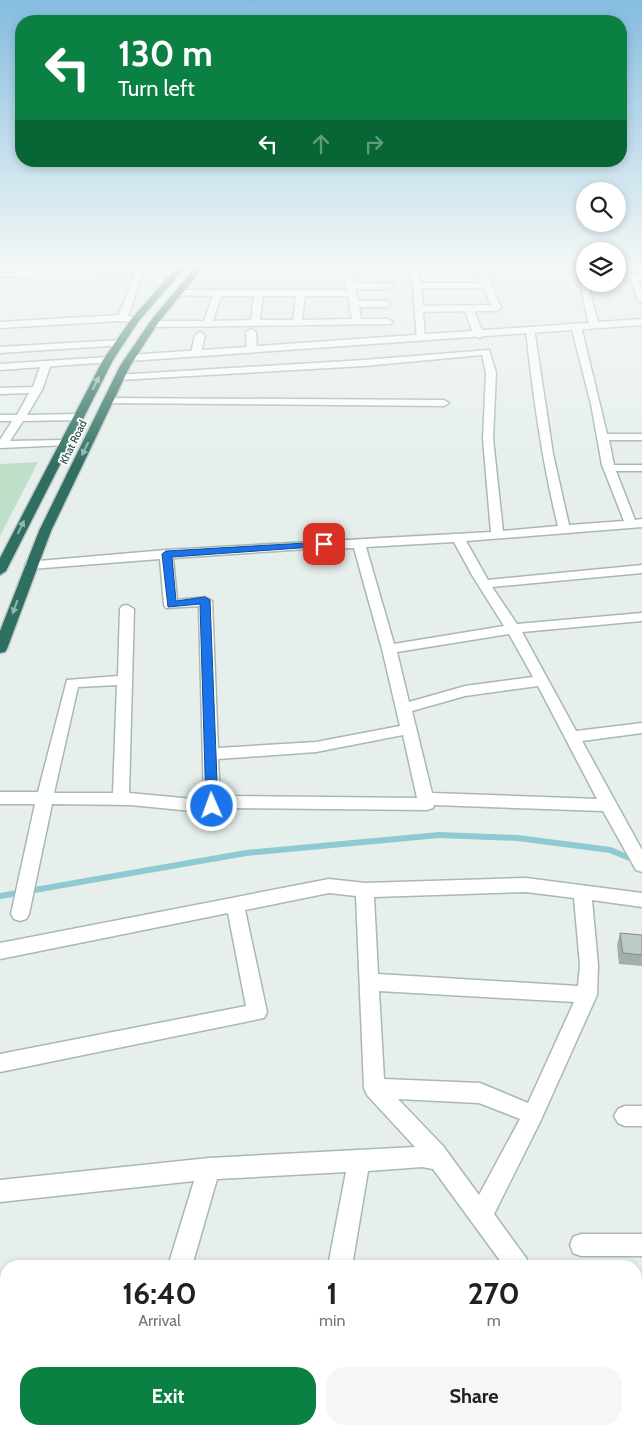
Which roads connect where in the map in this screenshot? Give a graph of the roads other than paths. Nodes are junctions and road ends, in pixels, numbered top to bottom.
1 (531, 330) edge
2 (128, 331) edge
3 (149, 331) edge
4 (253, 331) edge
5 (420, 331) edge
6 (478, 331) edge
7 (518, 331) edge
8 (577, 331) edge
9 (479, 334) junction
10 (200, 335) dead end
11 (420, 338) junction
12 (120, 343) junction
13 (0, 350) edge
14 (252, 350) junction
15 (196, 353) junction
16 (130, 358) junction
17 (108, 360) junction
18 (46, 364) junction
19 (0, 367) edge
20 (119, 377) junction
21 (37, 390) junction
22 (0, 391) edge
23 (108, 401) junction
24 (444, 403) dead end
25 (78, 417) junction
26 (0, 418) edge
27 (20, 418) junction
28 (603, 437) junction
29 (642, 437) edge
30 (64, 443) junction
31 (1, 445) edge
32 (610, 468) junction
33 (642, 468) edge
34 (636, 524) edge
35 (564, 528) junction
36 (496, 534) junction
37 (458, 538) junction
38 (359, 544) junction
39 (166, 554) junction
40 (31, 565) junction
41 (1, 568) edge
42 (642, 569) edge
43 (484, 584) junction
44 (127, 609) dead end
45 (642, 617) edge
46 (513, 629) junction
47 (0, 649) edge
48 (388, 649) junction
49 (124, 680) junction
50 (542, 681) junction
51 (404, 708) junction
52 (642, 728) edge
53 (409, 729) junction
54 (572, 737) junction
55 (210, 754) junction
56 (45, 797) junction
57 (0, 798) edge
58 (118, 798) junction
59 (426, 800) junction
60 (608, 805) junction
61 (212, 806) junction
62 (642, 865) edge
63 (365, 890) junction
64 (582, 892) junction
65 (642, 900) edge
66 (235, 905) junction
67 (20, 914) dead end
68 (0, 951) edge
69 (369, 982) junction
70 (587, 996) junction
71 (0, 1063) edge
72 (374, 1088) junction
73 (533, 1115) junction
74 (439, 1159) junction
75 (359, 1160) junction
76 (210, 1169) junction
77 (0, 1191) edge
78 (481, 1215) junction
79 (581, 1245) dead end
80 (642, 1245) edge
81 (182, 1260) edge
82 (341, 1260) edge
83 (514, 1260) edge

1 - 35 street
2 - 12 highway, Khat Road
3 - 16 highway, Khat Road
4 - 14 street
5 - 11 street
6 - 9 street
7 - 9 street
8 - 28 street
9 - 11 street
10 - 15 street
11 - 14 street
12 - 13 street
12 - 17 highway, Khat Road
14 - 15 street
15 - 16 street
16 - 17 highway
16 - 20 highway, Khat Road
17 - 18 street
25 -> 17 highway, Khat Road
18 - 19 street
18 - 21 street
20 - 23 highway, Khat Road
20 - 36 street
21 - 22 street
21 - 27 street
23 - 24 street
23 -> 40 highway, Khat Road
25 - 27 street
25 - 30 highway, Khat Road
26 - 27 street
27 - 31 street
28 - 29 street
28 - 32 street
30 - 31 street
41 -> 30 highway, Khat Road
32 - 33 street
32 - 34 street
34 - 35 street
35 - 36 street
36 - 37 street
37 - 38 street
37 - 43 street
38 - 39 street
38 - 48 street
39 - 40 street
39 - 55 street
40 - 41 highway
40 -> 47 highway, Khat Road
42 - 43 street
43 - 46 street
44 - 49 street
45 - 46 street
46 - 48 street
46 - 50 street
48 - 51 street
49 - 56 street
49 - 58 street
50 - 51 street
50 - 54 street
51 - 53 street
52 - 54 street
53 - 55 street
53 - 59 street
54 - 60 street
55 - 61 street
56 - 57 street
56 - 58 street
56 - 67 street
58 - 61 street
59 - 60 street
59 - 61 street
60 - 62 street
63 - 64 street
63 - 66 street
63 - 69 street
64 - 65 street
64 - 70 street
66 - 68 street
66 - 71 street
69 - 70 street
69 - 72 street
70 - 73 street
72 - 73 street
72 - 74 street
73 - 78 street
74 - 75 street
74 - 78 street
75 - 76 street
75 - 82 street
76 - 77 street
76 - 81 street
78 - 83 street
79 - 80 street

